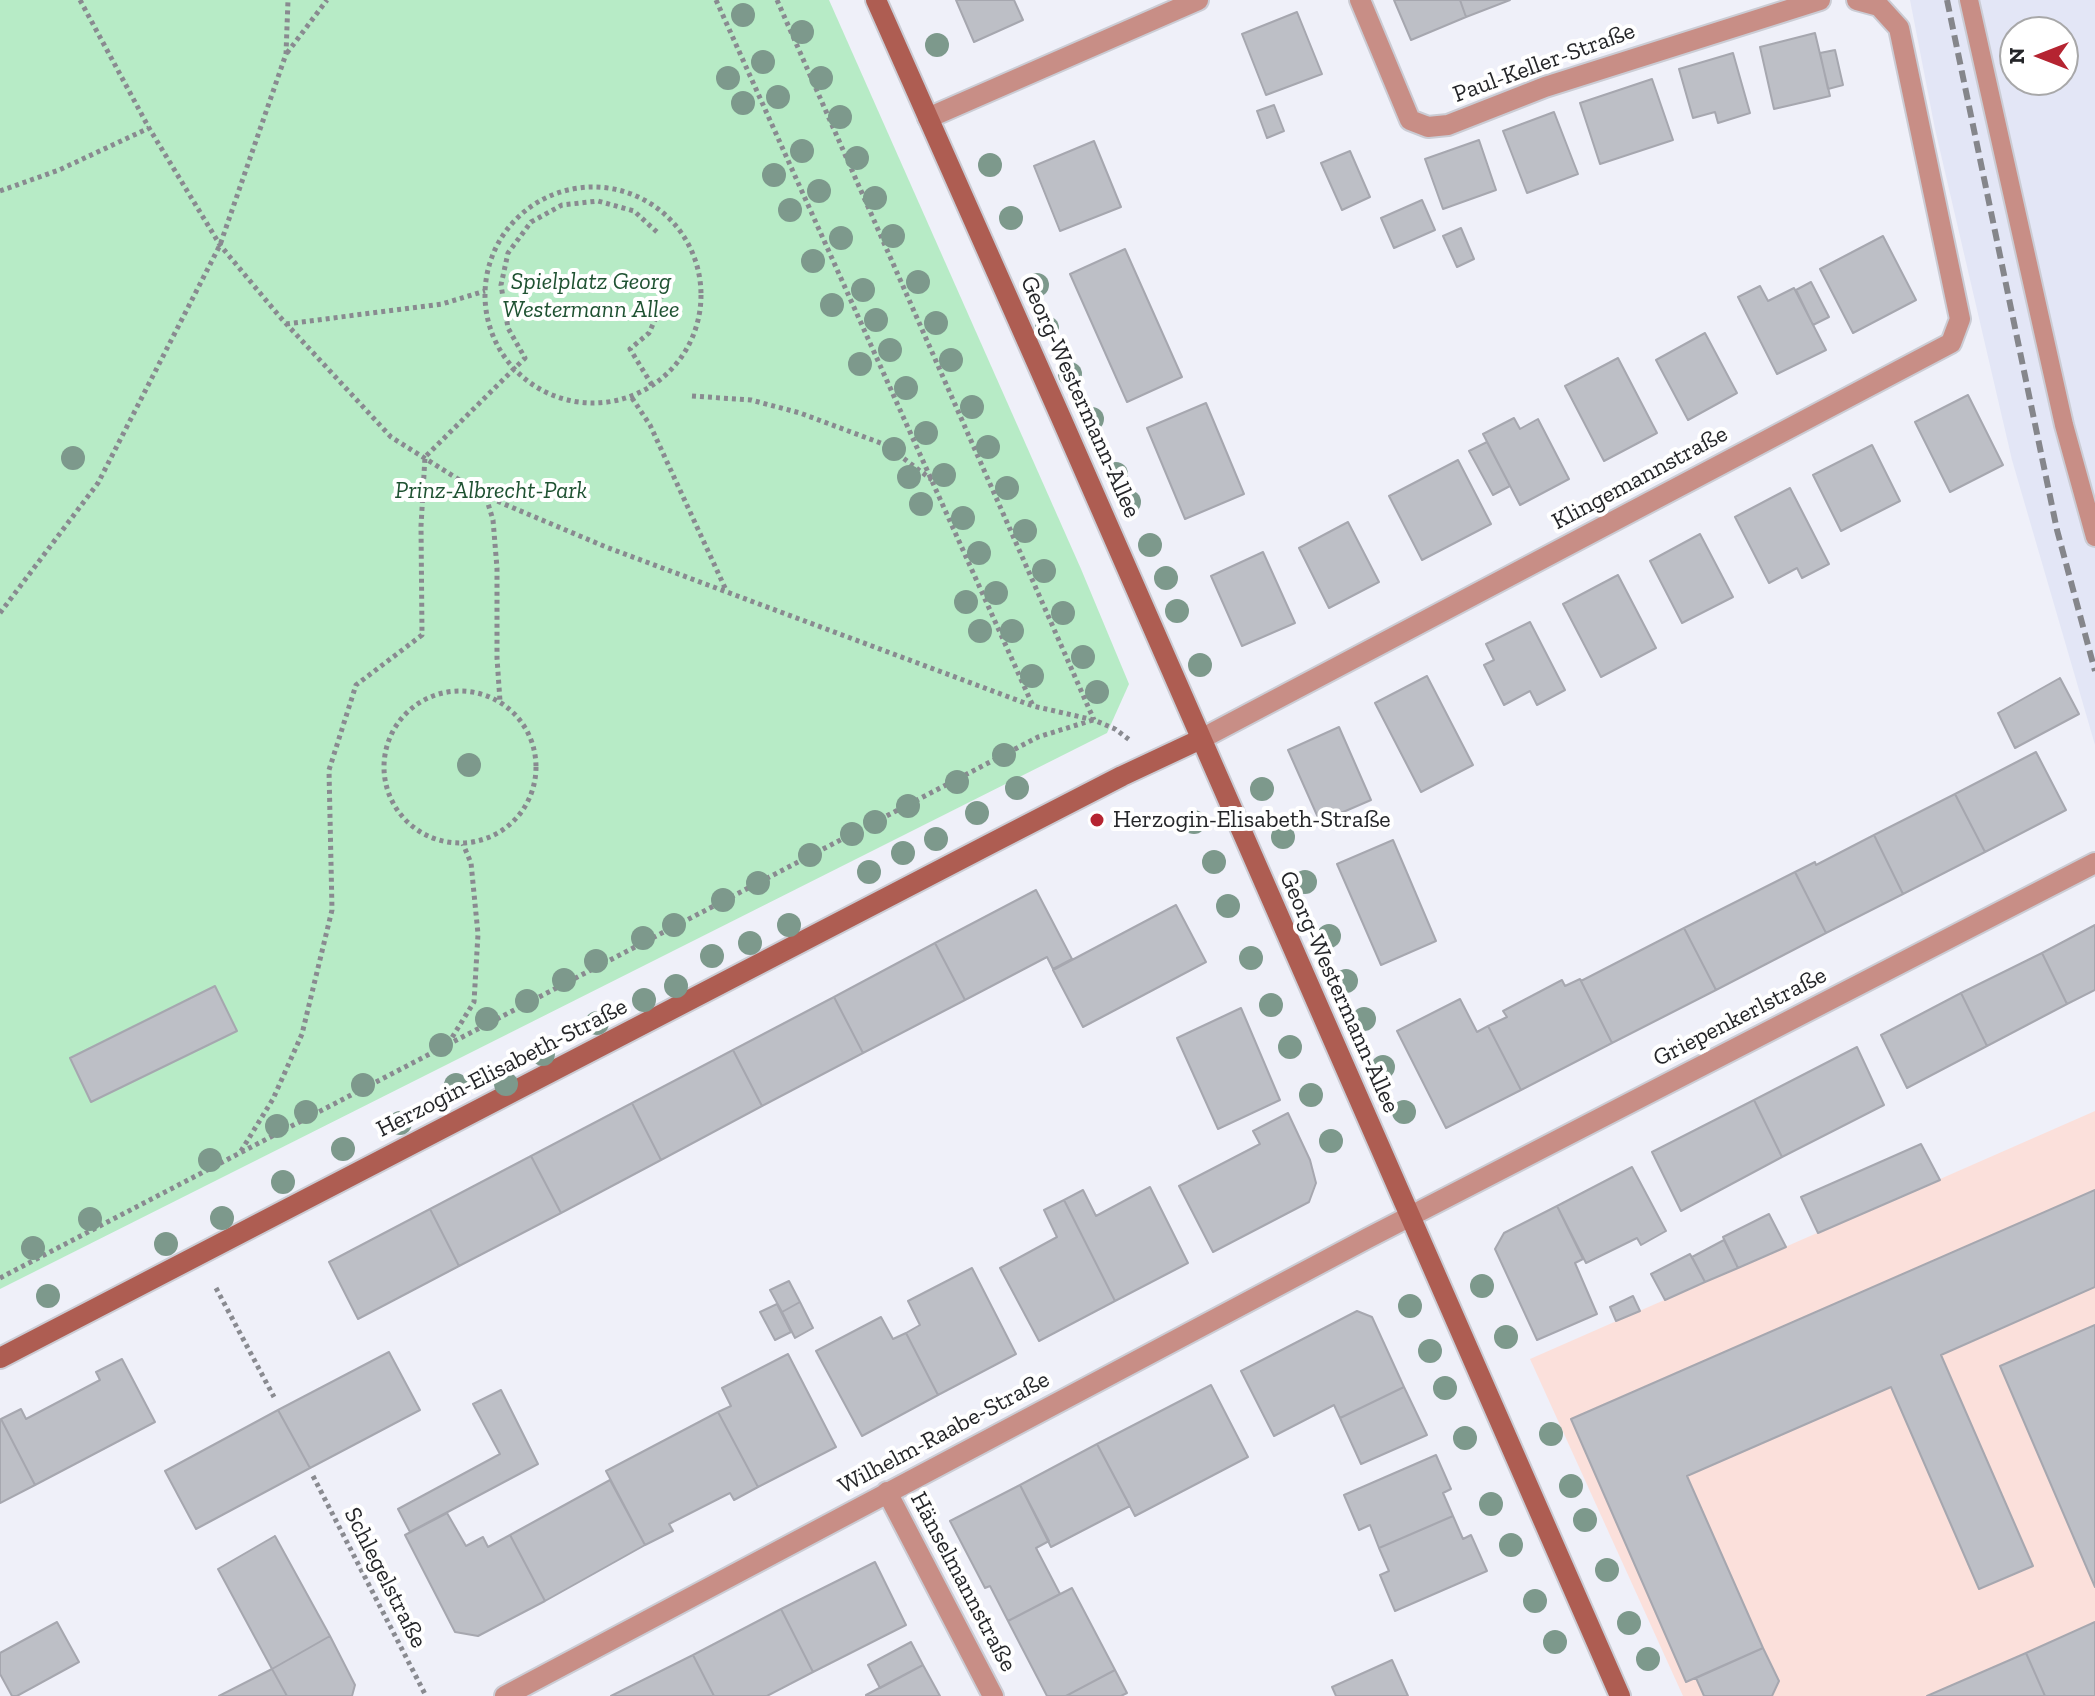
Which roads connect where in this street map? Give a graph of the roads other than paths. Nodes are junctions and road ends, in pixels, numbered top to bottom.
1 (876, 0) edge
2 (1198, 0) edge
3 (1360, 0) edge
4 (1820, 0) edge
5 (1857, 0) edge
6 (1969, 0) edge
7 (928, 118) junction
8 (2095, 537) edge
9 (1201, 739) junction
10 (2095, 863) edge
11 (1409, 1218) junction
12 (0, 1358) edge
13 (887, 1492) junction
14 (505, 1696) edge
15 (993, 1696) edge
16 (1620, 1696) edge

1 - 7 street, Georg-Westermann-Allee
2 - 7 street
3 - 4 street, Paul-Keller-Straße
5 - 9 street, Klingemannstraße
6 - 8 lane
7 - 9 street, Georg-Westermann-Allee
9 - 11 street, Georg-Westermann-Allee
9 - 12 street, Herzogin-Elisabeth-Straße
10 - 11 street, Griepenkerlstraße
11 - 13 street, Wilhelm-Raabe-Straße
11 - 16 street, Georg-Westermann-Allee
13 - 14 street, Wilhelm-Raabe-Straße
13 - 15 street, Hänselmannstraße

